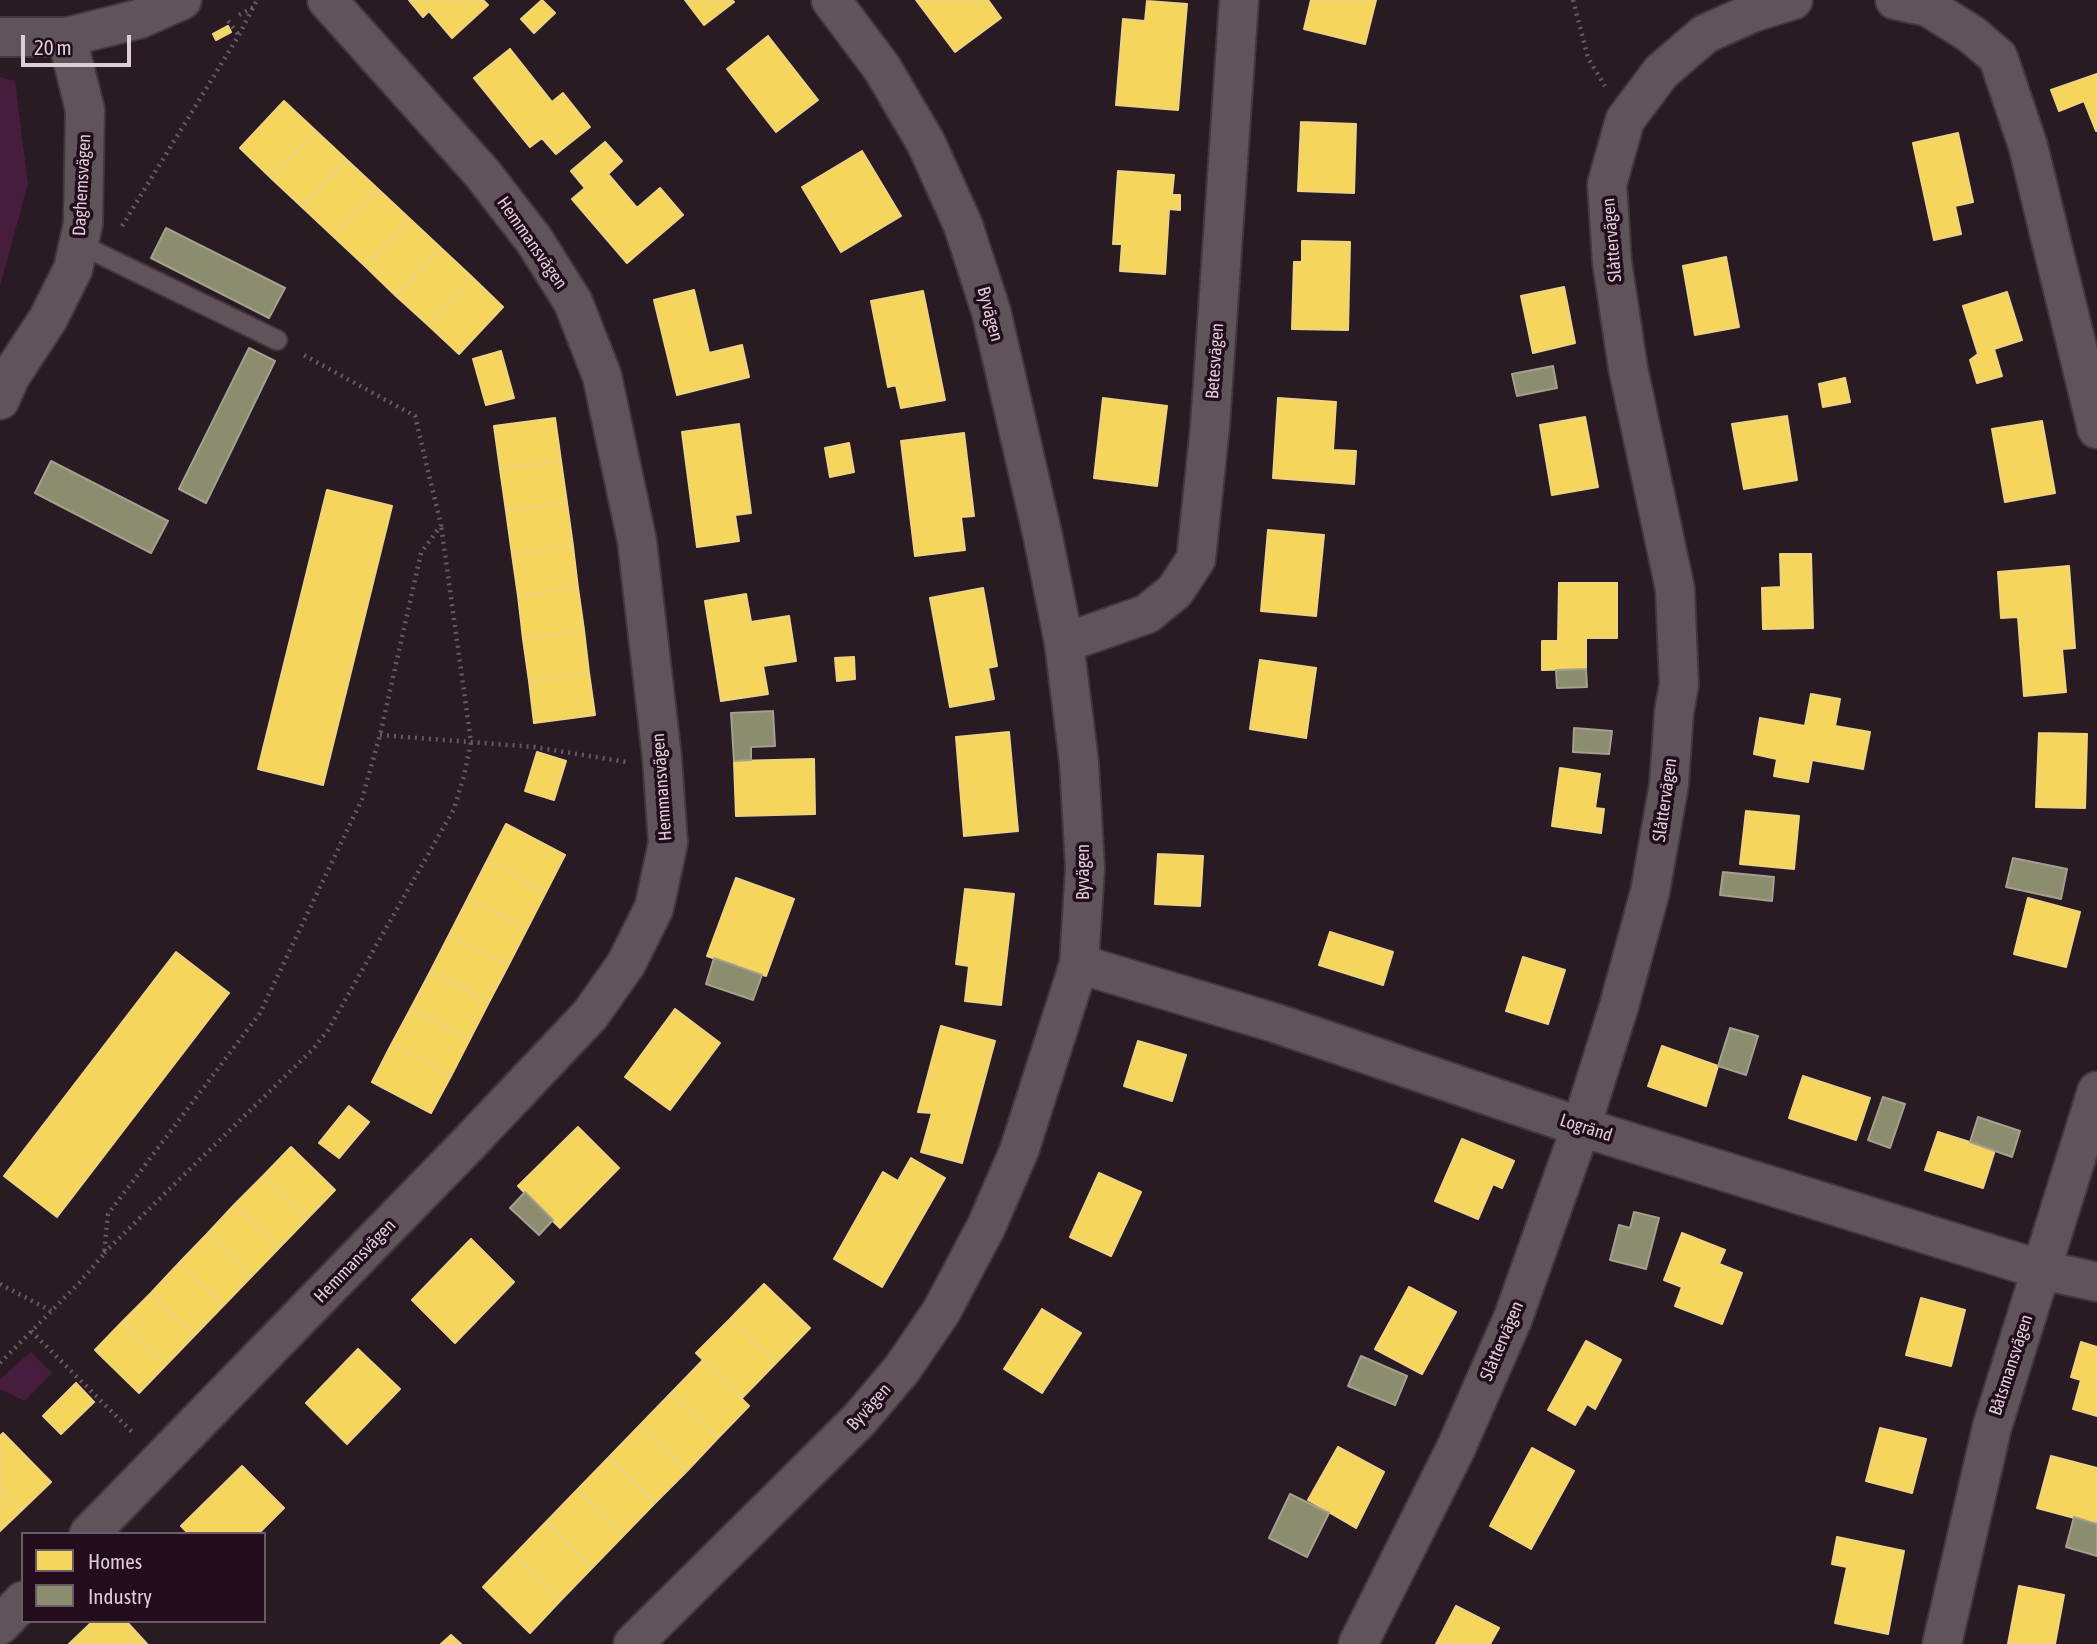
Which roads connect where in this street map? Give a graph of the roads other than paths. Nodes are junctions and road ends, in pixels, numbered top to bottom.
1 (182, 0) edge
2 (327, 0) edge
3 (831, 0) edge
4 (1239, 0) edge
5 (1793, 0) edge
6 (1895, 0) edge
7 (0, 37) edge
8 (67, 37) junction
9 (79, 244) junction
10 (277, 340) road end
11 (0, 400) edge
12 (2097, 429) edge
13 (1064, 643) junction
14 (1079, 964) junction
15 (2097, 1091) edge
16 (1581, 1127) junction
17 (2042, 1270) junction
18 (2097, 1282) edge
19 (91, 1532) edge
20 (21, 1603) edge
21 (0, 1625) edge
22 (633, 1644) edge
23 (1358, 1644) edge
24 (1942, 1644) edge

1 - 8 street
2 - 19 street, Hemmansvägen
3 - 13 street, Byvägen
4 - 13 street, Betesvägen
5 - 16 street, Slåttervägen
6 - 12 street
7 - 8 street
8 - 9 street, Daghemsvägen
9 - 10 lane
9 - 11 street, Daghemsvägen
13 - 14 street, Byvägen
14 - 16 street, Logränd
14 - 22 street, Byvägen
15 - 17 street, Båtsmansvägen
16 - 17 street, Logränd
16 - 23 street, Slåttervägen
17 - 18 street, Logränd
17 - 24 street, Båtsmansvägen
20 - 21 street

